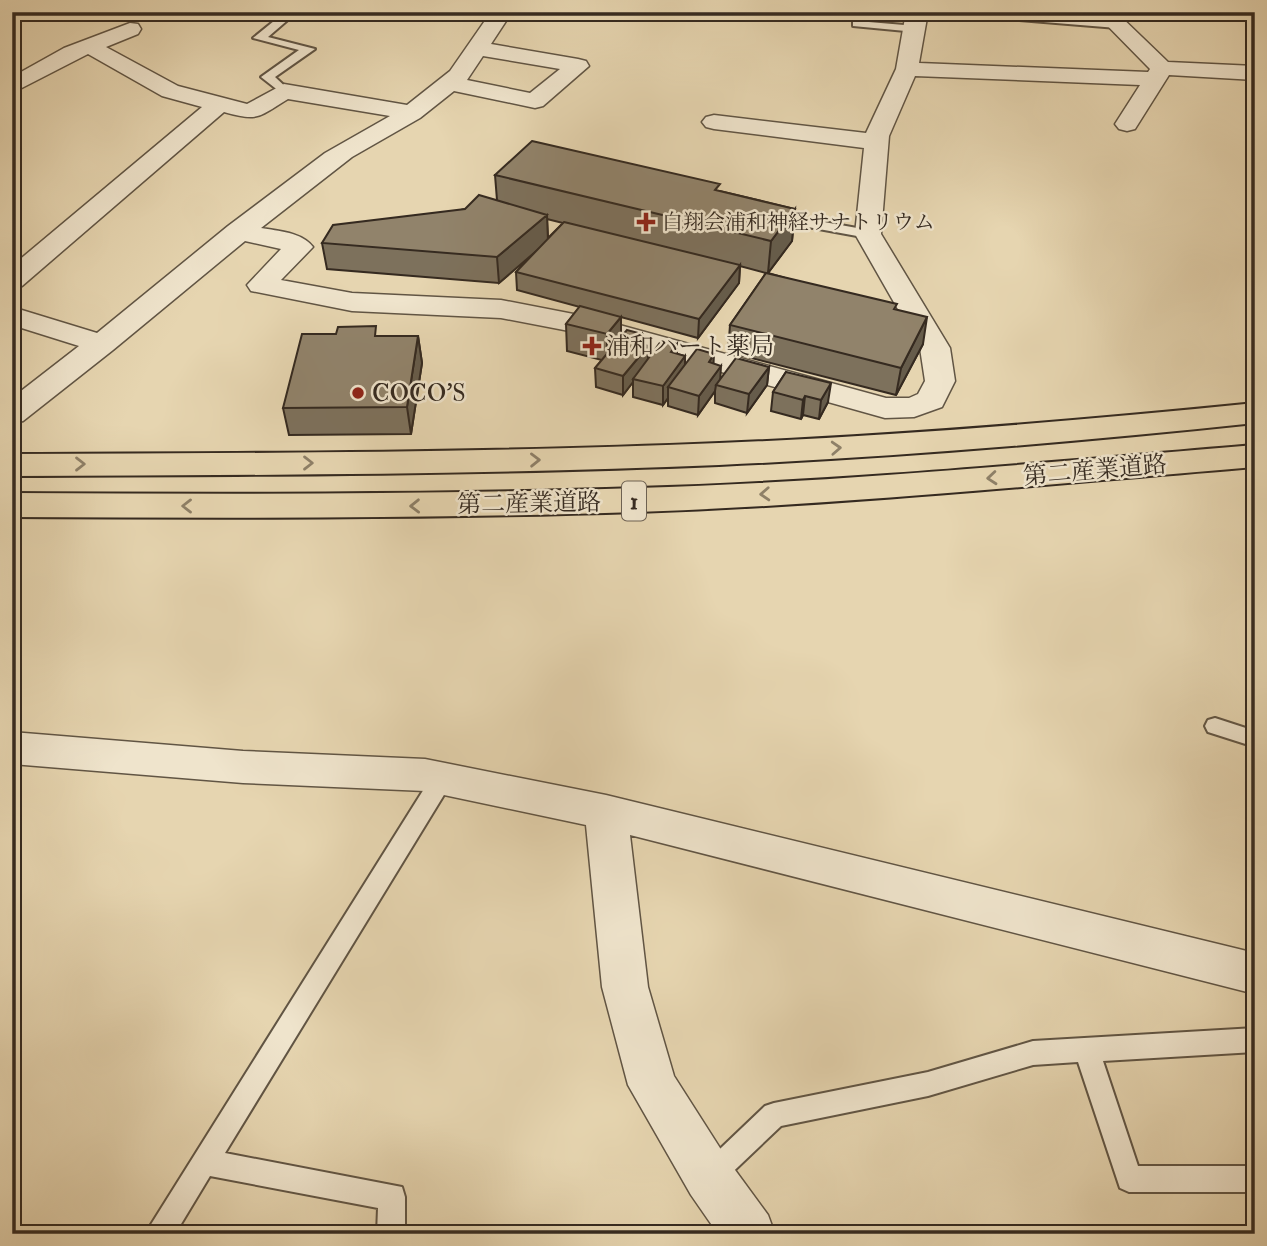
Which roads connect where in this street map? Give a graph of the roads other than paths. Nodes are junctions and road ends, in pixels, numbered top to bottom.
1 (292, 12) edge
2 (502, 12) edge
3 (960, 12) edge
4 (1111, 18) edge
5 (916, 21) edge
6 (856, 24) dead end
7 (130, 29) dead end
8 (89, 46) junction
9 (477, 48) junction
10 (907, 69) junction
11 (1255, 73) edge
12 (1159, 74) junction
13 (449, 83) junction
14 (12, 86) edge
15 (284, 91) junction
16 (218, 106) junction
17 (411, 113) junction
18 (714, 122) dead end
19 (1126, 124) dead end
20 (876, 142) junction
21 (752, 213) edge
22 (237, 232) junction
23 (868, 234) junction
24 (12, 280) edge
25 (12, 316) edge
26 (103, 344) junction
27 (1255, 413) edge
28 (12, 414) edge
29 (1255, 456) edge
30 (12, 464) edge
31 (12, 505) edge
32 (1215, 726) dead end
33 (1255, 738) edge
34 (12, 748) edge
35 (442, 779) junction
36 (606, 812) junction
37 (1255, 974) edge
38 (1255, 1040) edge
39 (1087, 1049) junction
40 (205, 1163) junction
41 (709, 1177) junction
42 (1255, 1179) edge
43 (159, 1234) edge
44 (391, 1234) edge
45 (749, 1234) edge

1 - 15 lane
2 - 9 street
3 - 4 lane
4 - 12 street
5 - 6 lane
5 - 10 street
7 - 8 street
8 - 14 street
8 - 16 street
9 - 13 street
9 - 13 street
10 - 12 street
10 - 20 street
11 - 12 street
12 - 19 street
13 - 17 street
15 - 16 street
15 - 17 street
16 - 24 street
17 - 22 street
18 - 20 street
20 - 23 street
21 - 23 lane
22 - 23 street
22 - 26 street
25 - 26 street
26 - 28 street
30 -> 27 main road, 第二産業道路 / 1
29 -> 31 main road, 第二産業道路 / 1
32 - 33 lane
34 - 35 street
35 - 36 street
35 - 40 lane
36 - 37 street
36 - 41 street
38 - 39 lane
39 - 41 lane
39 - 42 lane
40 - 43 lane
40 - 44 lane
41 - 45 street

